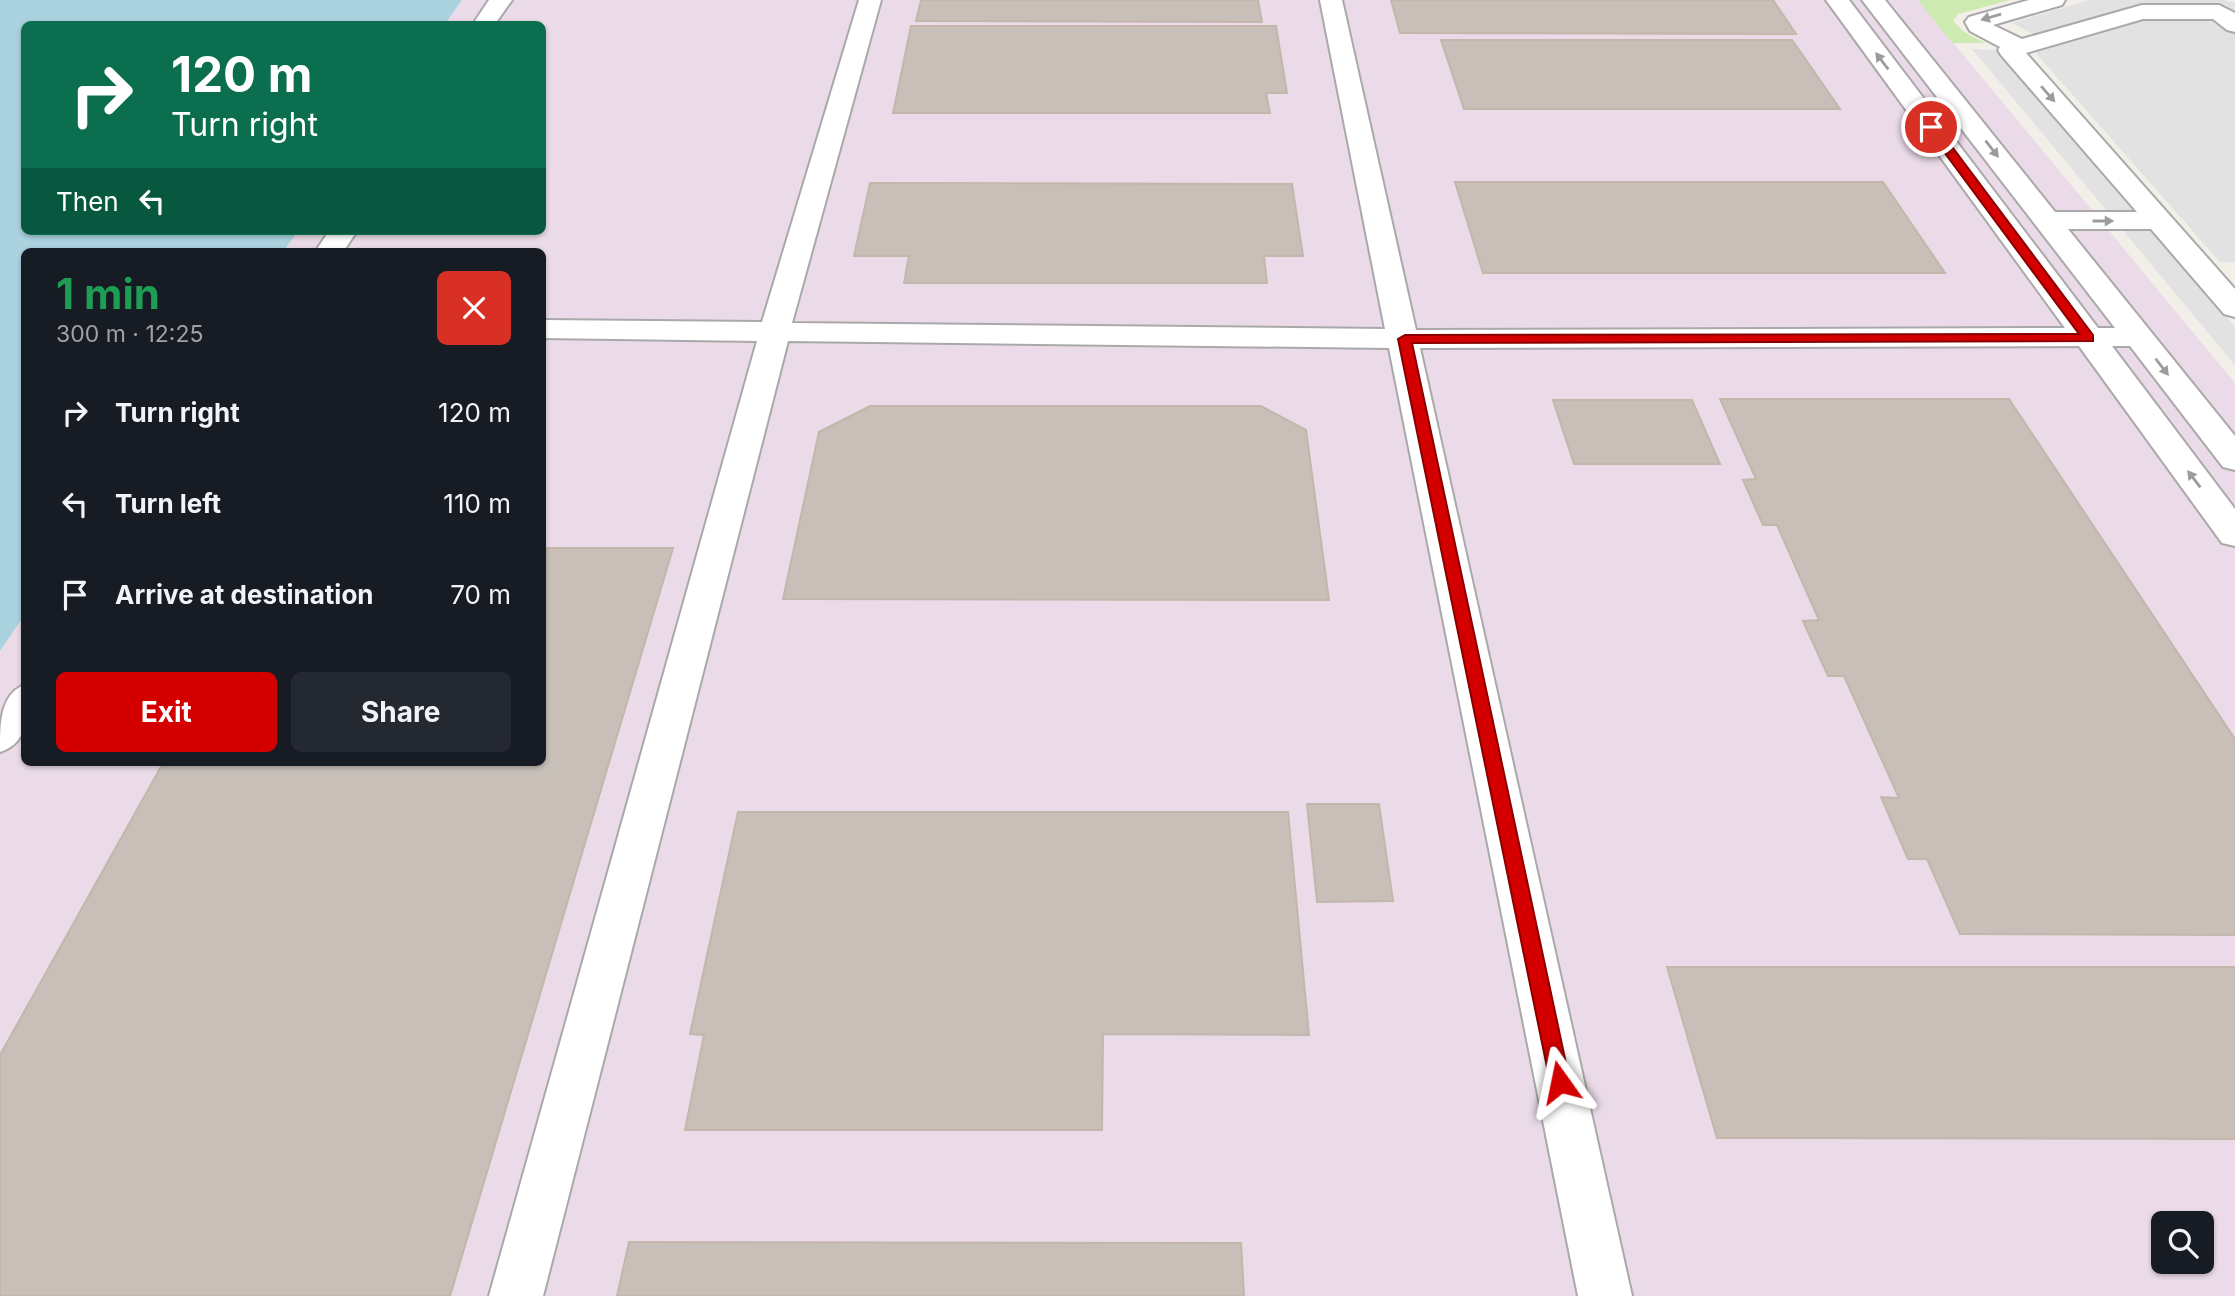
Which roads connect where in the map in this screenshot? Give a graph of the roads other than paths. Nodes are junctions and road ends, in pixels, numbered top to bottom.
1 (500, 0) edge
2 (870, 0) edge
3 (1331, 0) edge
4 (1837, 0) edge
5 (1873, 0) edge
6 (2054, 0) edge
7 (486, 21) edge
8 (2235, 25) edge
9 (2019, 47) junction
10 (2048, 220) junction
11 (2159, 221) junction
12 (2204, 273) junction
13 (2235, 273) edge
14 (2235, 309) edge
15 (546, 329) edge
16 (775, 330) junction
17 (2139, 337) junction
18 (2089, 338) junction
19 (1405, 339) junction
20 (2235, 459) edge
21 (2235, 534) edge
22 (21, 704) edge
23 (0, 736) edge
24 (516, 1296) edge
25 (1605, 1296) edge

1 - 7 street
2 - 16 street
3 - 19 street
18 -> 4 street
5 -> 10 street
6 -> 9 street
8 - 9 street
9 -> 11 street
10 -> 11 street
10 - 17 street
11 - 12 street
12 - 13 street
12 - 14 street
15 - 16 street
16 - 19 street
16 - 24 street
17 - 18 street
17 -> 20 street
18 - 19 street
21 -> 18 street
19 - 25 street
22 - 23 street

